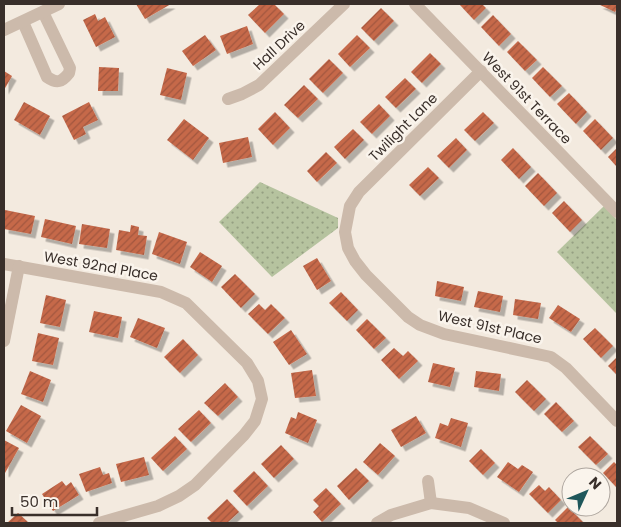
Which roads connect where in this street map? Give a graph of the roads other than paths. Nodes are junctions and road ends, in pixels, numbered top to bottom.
1 (59, 4) edge
2 (344, 4) edge
3 (415, 4) edge
4 (43, 12) junction
5 (23, 22) junction
6 (4, 30) edge
7 (481, 71) junction
8 (228, 99) dead end
9 (350, 206) joint
10 (617, 212) edge
11 (4, 264) edge
12 (19, 266) junction
13 (4, 341) edge
14 (617, 421) edge
15 (428, 481) dead end
16 (431, 503) junction
17 (99, 523) edge
18 (377, 523) edge
19 (504, 523) edge

1 - 4 street
2 - 8 street, Hall Drive
3 - 7 street, West 91st Terrace
4 - 5 street
4 - 5 street
5 - 6 street
7 - 9 street, Twilight Lane
7 - 10 street, West 91st Terrace
9 - 14 street, West 91st Place
11 - 12 street, West 92nd Place
12 - 13 street
12 - 17 street, West 92nd Place
15 - 16 street
16 - 18 street
16 - 19 street

